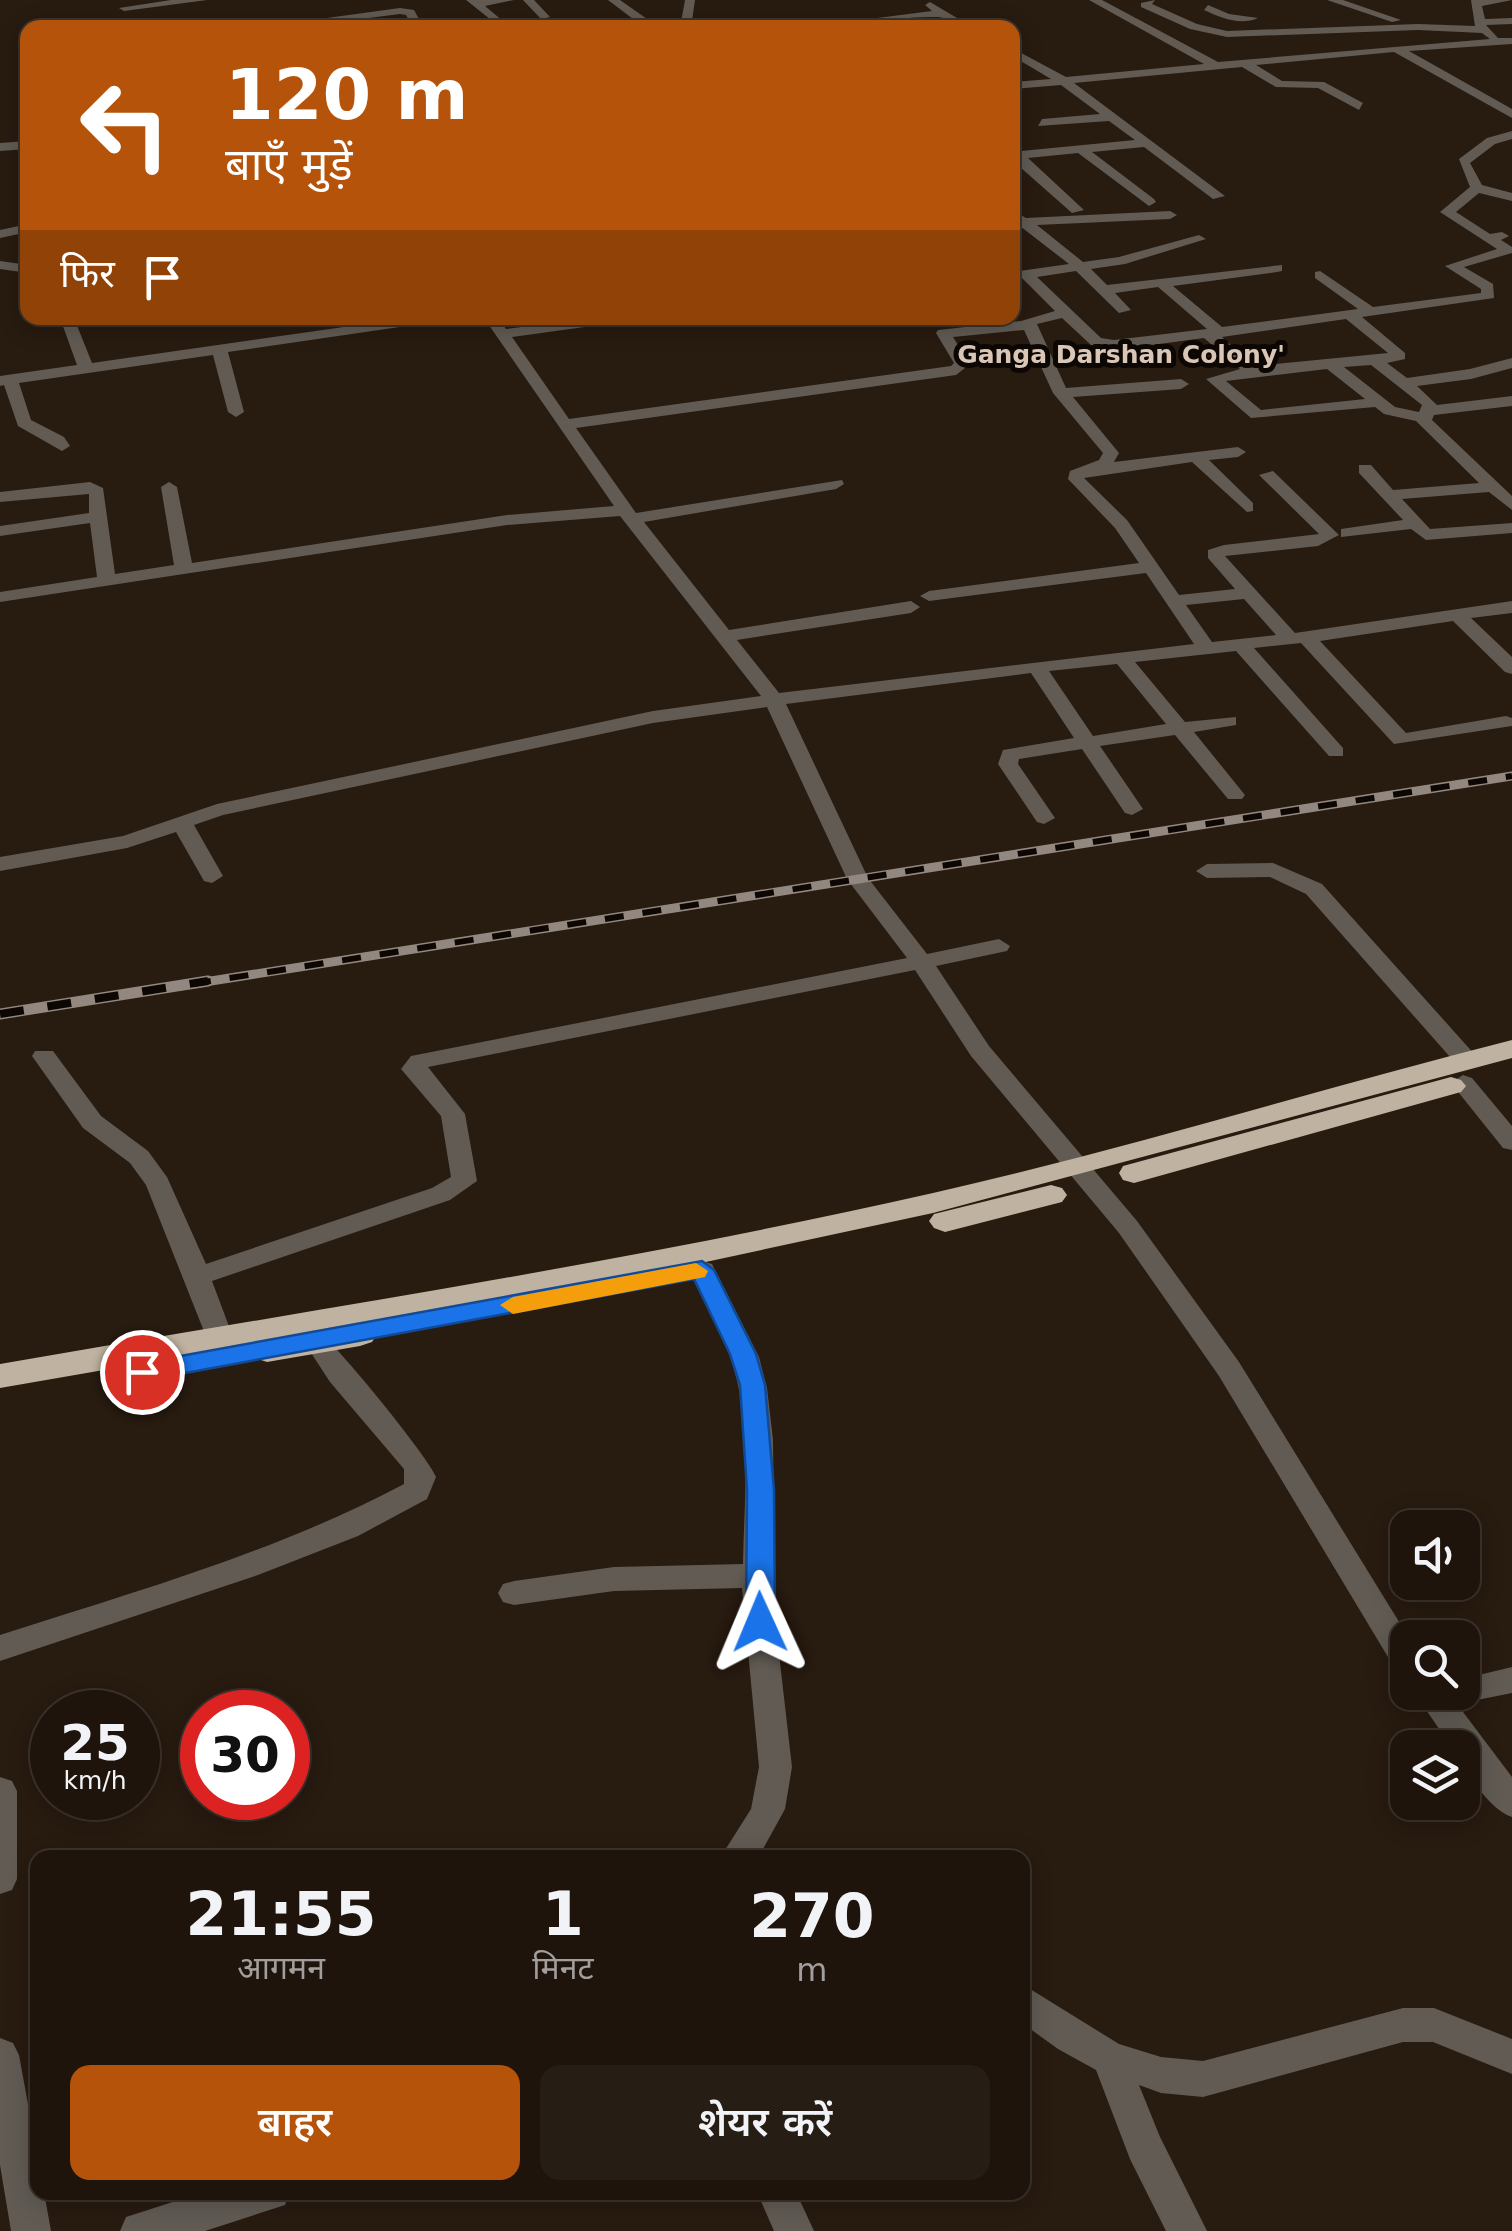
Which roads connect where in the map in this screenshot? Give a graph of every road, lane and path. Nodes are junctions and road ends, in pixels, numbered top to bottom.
1 (202, 0) edge
2 (509, 0) edge
3 (528, 0) edge
4 (614, 0) edge
5 (922, 0) edge
6 (1094, 0) edge
7 (1150, 0) edge
8 (1332, 0) edge
9 (1510, 0) edge
10 (473, 2) edge
11 (1478, 2) edge
12 (124, 8) dead end
13 (288, 8) dead end
14 (1208, 8) dead end
15 (942, 13) junction
16 (546, 18) dead end
17 (1259, 18) dead end
18 (1292, 18) dead end
19 (298, 20) edge
20 (333, 20) edge
21 (414, 20) edge
22 (495, 20) edge
23 (642, 20) edge
24 (892, 20) edge
25 (955, 20) edge
26 (1512, 21) edge
27 (1482, 26) junction
28 (1418, 27) junction
29 (1319, 31) junction
30 (1507, 42) edge
31 (1450, 45) junction
32 (1396, 48) junction
33 (1020, 56) edge
34 (1244, 63) junction
35 (1215, 65) junction
36 (1062, 80) junction
37 (1020, 85) edge
38 (1284, 86) junction
39 (1298, 98) dead end
40 (1359, 106) dead end
41 (1512, 114) edge
42 (1112, 117) junction
43 (1042, 123) dead end
44 (1512, 136) edge
45 (1147, 143) junction
46 (1082, 150) junction
47 (1020, 156) edge
48 (1020, 160) edge
49 (1477, 188) junction
50 (1218, 196) dead end
51 (1512, 197) edge
52 (1149, 202) dead end
53 (1077, 210) dead end
54 (1170, 215) dead end
55 (1020, 221) edge
56 (1020, 222) edge
57 (1512, 234) edge
58 (1042, 235) junction
59 (1020, 238) edge
60 (1488, 238) junction
61 (1199, 239) dead end
62 (1080, 266) junction
63 (1278, 268) dead end
64 (1020, 275) edge
65 (1320, 275) dead end
66 (1020, 276) edge
67 (1162, 284) junction
68 (1101, 294) junction
69 (1063, 304) junction
70 (1124, 310) dead end
71 (1371, 312) junction
72 (1350, 315) junction
73 (70, 325) edge
74 (384, 325) edge
75 (1030, 325) junction
76 (497, 326) edge
77 (1215, 333) junction
78 (219, 348) junction
79 (1374, 360) junction
80 (1512, 363) edge
81 (1330, 364) junction
82 (86, 368) junction
83 (1252, 371) junction
84 (5, 380) edge
85 (1404, 383) junction
86 (1181, 384) dead end
87 (1061, 394) junction
88 (1512, 401) edge
89 (1379, 402) junction
90 (236, 412) dead end
91 (1427, 414) junction
92 (567, 424) junction
93 (62, 446) dead end
94 (1238, 452) dead end
95 (1197, 458) junction
96 (1092, 468) junction
97 (1365, 468) dead end
98 (1512, 473) edge
99 (1267, 475) dead end
100 (836, 484) dead end
101 (168, 487) dead end
102 (1501, 492) edge
103 (1388, 495) junction
104 (0, 497) edge
105 (1247, 507) dead end
106 (629, 515) junction
107 (97, 517) junction
108 (1413, 524) junction
109 (1512, 528) edge
110 (0, 531) edge
111 (1347, 533) dead end
112 (1152, 567) junction
113 (184, 570) junction
114 (107, 581) junction
115 (1248, 593) junction
116 (929, 596) dead end
117 (0, 597) edge
118 (1175, 601) junction
119 (1512, 606) edge
120 (911, 607) dead end
121 (1458, 615) junction
122 (724, 636) junction
123 (1298, 638) junction
124 (1241, 645) junction
125 (1207, 650) junction
126 (1123, 659) junction
127 (1038, 668) junction
128 (1512, 668) edge
129 (774, 700) junction
130 (1229, 721) dead end
131 (1506, 722) dead end
132 (1180, 728) junction
133 (1086, 742) junction
134 (1336, 752) dead end
135 (1236, 795) dead end
136 (1132, 809) dead end
137 (1044, 818) dead end
138 (181, 821) junction
139 (0, 864) edge
140 (1207, 871) dead end
141 (212, 876) dead end
142 (999, 946) dead end
143 (923, 964) junction
144 (1512, 1049) edge
145 (44, 1056) dead end
146 (1512, 1070) edge
147 (1465, 1072) junction
148 (1512, 1142) edge
149 (1084, 1177) junction
150 (702, 1270) junction
151 (198, 1276) junction
152 (220, 1337) junction
153 (318, 1342) junction
154 (0, 1376) edge
155 (0, 1396) edge
156 (759, 1576) junction
157 (514, 1593) dead end
158 (1390, 1633) edge
159 (0, 1648) edge
160 (1512, 1680) edge
161 (1480, 1687) edge
162 (1457, 1710) edge
163 (0, 1791) edge
164 (1512, 1803) edge
165 (744, 1850) edge
166 (0, 1879) edge
167 (1030, 2006) edge
168 (0, 2056) edge
169 (1512, 2057) edge
170 (1110, 2058) junction
171 (237, 2200) edge
172 (780, 2200) edge
173 (31, 2231) edge
174 (140, 2231) edge
175 (794, 2231) edge
176 (1188, 2231) edge

1 - 12 street
2 - 10 street
3 - 16 street
4 - 23 street
5 - 15 street
6 - 35 street
7 - 29 street
8 - 28 street
9 - 11 street
10 - 22 street
11 - 27 street
13 - 19 street
14 - 17 street
15 - 24 street
15 - 25 street
18 - 29 street
20 - 21 street
26 - 27 street
27 - 28 street
27 - 30 street
28 - 29 street
28 - 31 street
30 - 31 street
31 - 32 street
32 - 34 street
32 - 41 street
33 - 36 street
34 - 35 street
34 - 38 street
35 - 36 street
36 - 37 street
36 - 42 street
38 - 39 street
38 - 40 street
42 - 43 street
42 - 45 street
44 - 49 street
45 - 46 street
45 - 50 street
46 - 47 street
46 - 52 street
48 - 53 street
49 - 51 street
49 - 60 street
54 - 55 street
56 - 58 street
57 - 60 street
58 - 59 street
58 - 62 street
60 - 71 street
61 - 62 street
62 - 64 street
62 - 68 street
63 - 67 street
65 - 71 street
66 - 69 street
67 - 68 street
67 - 77 street
68 - 70 street
69 - 75 street
69 - 77 street
71 - 72 street
72 - 77 street
72 - 79 street
73 - 82 street
74 - 78 street
75 - 87 street
75 - 92 street
76 - 92 street
77 - 83 street
78 - 82 street
78 - 90 street
79 - 81 street
79 - 85 street
80 - 85 street
81 - 83 street
81 - 89 street
82 - 84 street
83 - 89 street
84 - 93 street
85 - 91 street
86 - 87 street
87 - 96 street
88 - 91 street
89 - 91 street
91 - 102 street
92 - 106 street
94 - 95 street
95 - 96 street
95 - 105 street
96 - 112 street
97 - 103 street
98 - 102 street
99 - 115 street
100 - 106 street
101 - 113 street
102 - 103 street
103 - 108 street
104 - 107 street
106 - 113 street
106 - 122 street
107 - 110 street
107 - 114 street
108 - 109 street
108 - 111 street
112 - 116 street
112 - 118 street
113 - 114 street
114 - 117 street
115 - 118 street
115 - 123 street
118 - 125 street
119 - 121 street
120 - 122 street
121 - 123 street
121 - 128 street
122 - 129 street
123 - 124 street
123 - 131 street
124 - 125 street
124 - 134 street
125 - 126 street
126 - 127 street
126 - 132 street
127 - 129 street
127 - 133 street
129 - 138 street
129 - 143 street
130 - 132 street
132 - 133 street
132 - 135 street
133 - 136 street
133 - 137 street
138 - 139 street
138 - 141 street
140 - 147 street
142 - 143 street
143 - 149 street
143 - 151 street
144 - 147 highway
145 - 151 street
146 - 147 highway
147 - 148 street
147 - 149 highway
149 - 150 highway
149 - 152 highway
149 - 158 street
150 - 153 highway
150 - 156 street
151 - 152 street
152 - 154 highway
153 - 155 highway
153 - 159 street
156 - 157 street
156 - 165 street
160 - 161 street
162 - 164 street
163 - 166 street
167 - 170 street
168 - 173 street
169 - 170 street
170 - 176 street
171 - 174 street
172 - 175 street

